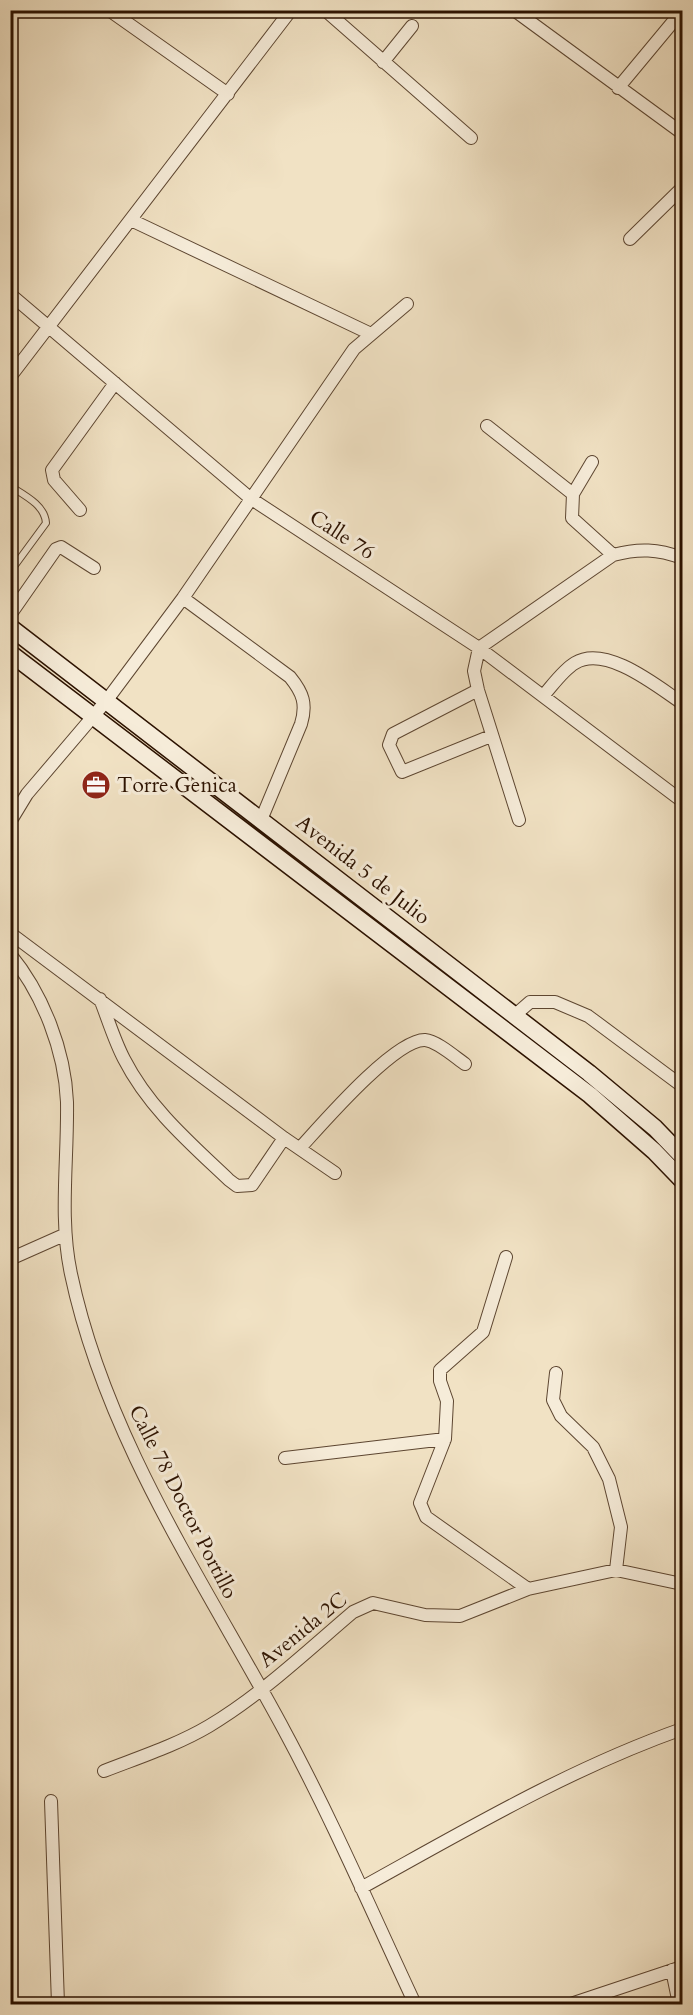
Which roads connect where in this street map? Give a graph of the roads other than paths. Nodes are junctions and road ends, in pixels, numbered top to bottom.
1 (109, 10) edge
2 (291, 10) edge
3 (324, 10) edge
4 (514, 10) edge
5 (682, 10) edge
6 (412, 26) dead end
7 (383, 62) junction
8 (618, 88) junction
9 (228, 94) junction
10 (682, 133) edge
11 (471, 138) dead end
12 (682, 188) edge
13 (131, 220) junction
14 (630, 239) dead end
15 (10, 294) edge
16 (407, 304) dead end
17 (48, 327) junction
18 (371, 334) junction
19 (10, 376) edge
20 (115, 383) junction
21 (487, 426) dead end
22 (592, 462) dead end
23 (10, 486) edge
24 (573, 494) junction
25 (250, 498) junction
26 (80, 510) dead end
27 (613, 555) junction
28 (682, 558) edge
29 (94, 568) dead end
30 (10, 572) edge
31 (183, 598) junction
32 (10, 615) edge
33 (10, 627) edge
34 (479, 648) junction
35 (10, 653) edge
36 (478, 690) junction
37 (543, 696) junction
38 (107, 700) junction
39 (682, 703) edge
40 (93, 716) junction
41 (491, 736) junction
42 (682, 801) edge
43 (261, 820) junction
44 (519, 820) dead end
45 (10, 822) edge
46 (10, 933) edge
47 (10, 954) edge
48 (15, 969) edge
49 (100, 998) junction
50 (514, 1016) junction
51 (465, 1064) dead end
52 (682, 1086) edge
53 (284, 1138) junction
54 (300, 1148) junction
55 (682, 1156) edge
56 (335, 1173) dead end
57 (682, 1180) edge
58 (64, 1235) junction
59 (506, 1257) dead end
60 (10, 1260) edge
61 (556, 1373) dead end
62 (445, 1439) junction
63 (285, 1458) dead end
64 (616, 1570) junction
65 (682, 1584) edge
66 (528, 1589) junction
67 (261, 1689) junction
68 (682, 1729) edge
69 (104, 1771) dead end
70 (51, 1801) dead end
71 (361, 1888) junction
72 (677, 1968) edge
73 (58, 2004) edge
74 (415, 2004) edge
75 (571, 2004) edge
76 (679, 2004) edge

1 - 9 street
2 - 9 street
3 - 7 street
4 - 8 street
5 - 8 street
6 - 7 street
7 - 11 street
8 - 10 street
9 - 13 street
12 - 14 street
13 - 17 street
13 - 18 street
15 - 17 street, Calle 76
16 - 18 street
17 - 19 street
17 - 20 street, Calle 76
18 - 25 street
20 - 25 street, Calle 76
20 - 26 street
21 - 24 street
22 - 24 street
23 - 30 lane
24 - 27 street
25 - 31 street
25 - 34 street, Calle 76
27 - 28 street
27 - 34 street
29 - 32 street
31 - 38 street
31 - 43 street
33 - 38 main road, Avenida 5 de Julio
34 - 36 street
34 - 37 street, Calle 76
35 - 40 main road, Avenida 5 de Julio
36 - 41 street
36 - 41 street
37 - 39 street
37 - 42 street, Calle 76
38 - 40 street
38 - 43 main road, Avenida 5 de Julio
40 - 45 street
40 - 57 main road, Avenida 5 de Julio
41 - 44 street
43 - 50 main road, Avenida 5 de Julio
46 - 49 street
47 - 48 street, Calle 78 Doctor Portillo
48 - 58 street, Calle 78 Doctor Portillo
49 - 53 street
49 - 53 street
50 - 52 street
50 - 55 main road, Avenida 5 de Julio
51 - 54 street
53 - 54 street
54 - 56 street
58 - 60 street
58 - 67 street, Calle 78 Doctor Portillo
59 - 62 street
61 - 64 street
62 - 63 street
62 - 66 street
64 - 65 street, Avenida 2C
64 - 66 street, Avenida 2C
66 - 67 street, Avenida 2C
67 - 69 street, Avenida 2C
67 - 71 street, Calle 78 Doctor Portillo
68 - 71 street
70 - 73 street
71 - 74 street, Calle 78 Doctor Portillo
72 - 75 street
72 - 76 street

